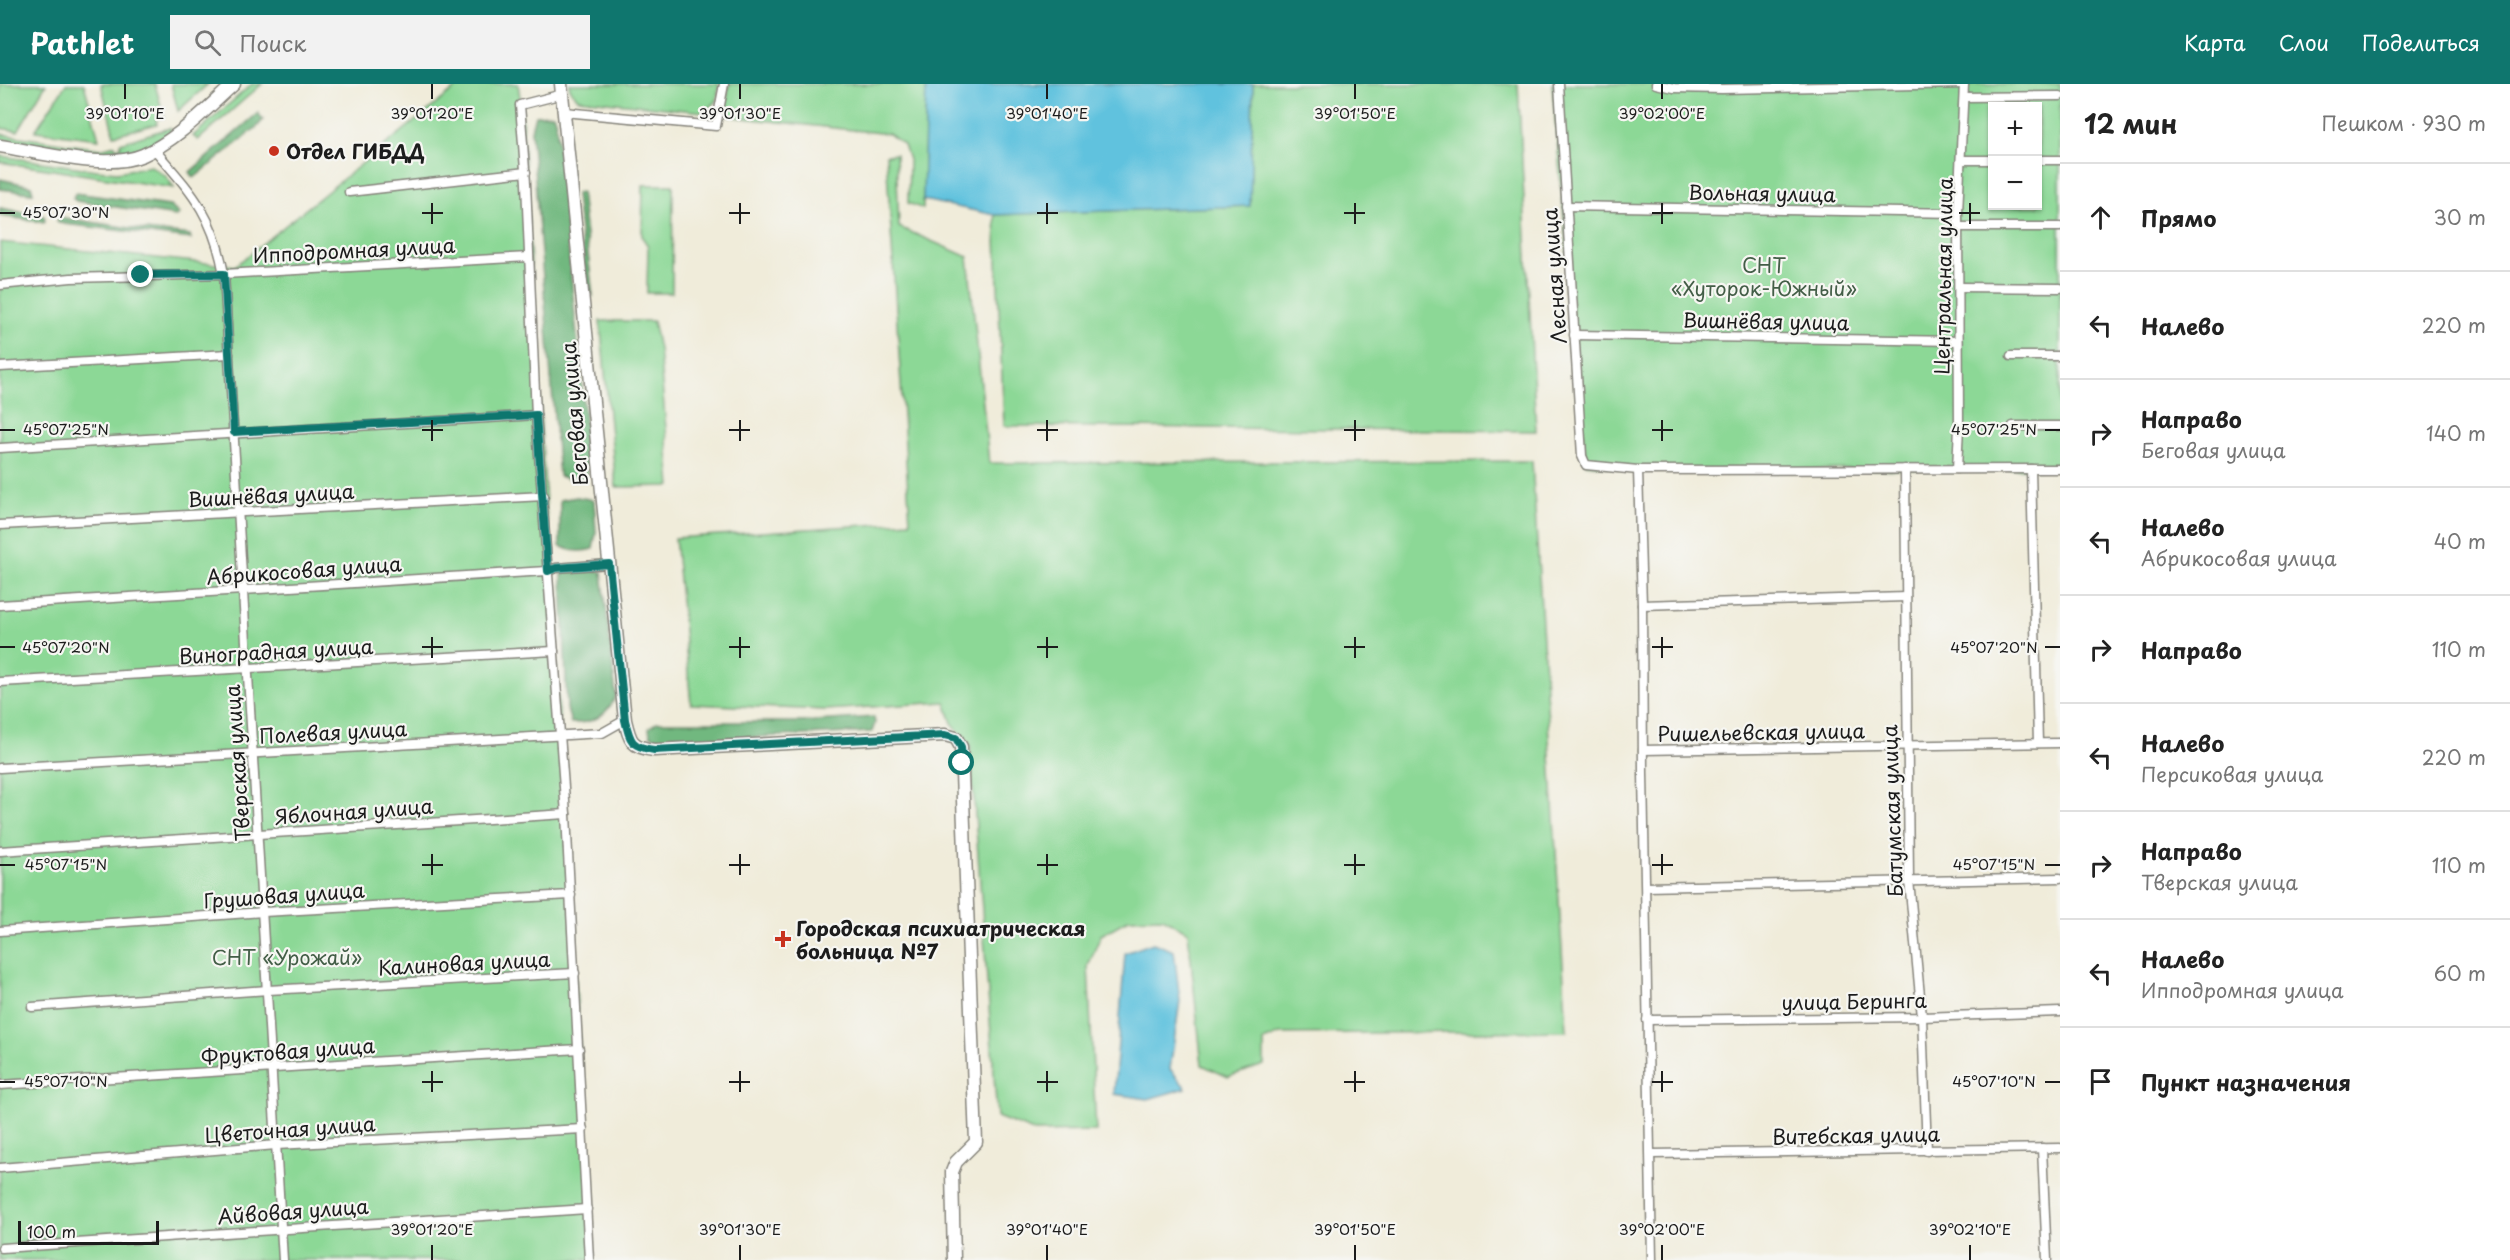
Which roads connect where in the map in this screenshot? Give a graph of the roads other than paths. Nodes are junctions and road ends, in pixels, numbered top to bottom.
1 (234, 84) edge
2 (724, 84) edge
3 (1559, 84) edge
4 (1656, 84) edge
5 (1964, 84) edge
6 (562, 89) edge
7 (2060, 96) edge
8 (1964, 97) junction
9 (564, 112) junction
10 (0, 146) edge
11 (154, 149) junction
12 (1961, 160) junction
13 (1988, 160) edge
14 (2042, 160) edge
15 (2060, 160) edge
16 (526, 172) junction
17 (349, 192) dead end
18 (1566, 206) junction
19 (1958, 213) junction
20 (1958, 227) junction
21 (2060, 227) edge
22 (529, 257) junction
23 (224, 274) junction
24 (0, 285) edge
25 (1959, 286) junction
26 (2060, 288) edge
27 (1574, 335) junction
28 (1958, 341) junction
29 (229, 354) junction
30 (2011, 356) dead end
31 (2060, 356) edge
32 (0, 367) edge
33 (536, 415) junction
34 (2013, 426) dead end
35 (2060, 426) edge
36 (234, 432) junction
37 (0, 448) edge
38 (1957, 469) junction
39 (2031, 469) junction
40 (2060, 469) edge
41 (1638, 470) junction
42 (1905, 470) junction
43 (544, 496) junction
44 (239, 513) junction
45 (0, 525) edge
46 (609, 564) junction
47 (548, 571) junction
48 (243, 591) junction
49 (1906, 597) junction
50 (0, 605) edge
51 (1642, 605) junction
52 (554, 651) junction
53 (247, 669) junction
54 (0, 682) edge
55 (625, 720) junction
56 (560, 735) junction
57 (2038, 743) junction
58 (2060, 743) edge
59 (1906, 745) junction
60 (1643, 750) junction
61 (253, 754) junction
62 (0, 768) edge
63 (567, 814) junction
64 (258, 834) junction
65 (0, 851) edge
66 (2060, 878) edge
67 (1909, 880) junction
68 (1646, 887) junction
69 (571, 895) junction
70 (263, 912) junction
71 (0, 931) edge
72 (575, 973) junction
73 (268, 990) junction
74 (32, 1007) dead end
75 (2060, 1012) edge
76 (1922, 1017) junction
77 (1647, 1020) junction
78 (579, 1049) junction
79 (272, 1069) junction
80 (0, 1085) edge
81 (583, 1129) junction
82 (276, 1145) junction
83 (2042, 1148) junction
84 (2060, 1148) edge
85 (1927, 1151) junction
86 (1652, 1154) junction
87 (0, 1168) edge
88 (586, 1209) junction
89 (281, 1228) junction
90 (2, 1248) dead end
91 (283, 1260) edge
92 (589, 1260) edge
93 (954, 1260) edge
94 (1652, 1260) edge
95 (2047, 1260) edge

1 - 11 street
2 - 9 street
3 - 18 street, Лесная улица
4 - 5 street
5 - 8 street, Центральная улица
6 - 9 street, Беговая улица
6 - 16 street
7 - 8 street
8 - 12 street, Центральная улица
9 - 46 street, Беговая улица
10 - 11 street
11 - 23 street, Тверская улица
12 - 13 street
12 - 19 street, Центральная улица
14 - 15 street
16 - 17 street
16 - 22 street
18 - 19 street, Вольная улица
18 - 27 street, Лесная улица
19 - 20 street, Центральная улица
20 - 21 street
20 - 25 street, Центральная улица
22 - 23 street, Ипподромная улица
22 - 33 street
23 - 24 street, Ипподромная улица
23 - 29 street, Тверская улица
25 - 26 street
25 - 28 street, Центральная улица
27 - 28 street, Вишнёвая улица
27 - 41 street, Лесная улица
28 - 38 street, Центральная улица
29 - 32 street
29 - 36 street, Тверская улица
30 - 31 street
33 - 36 street
33 - 43 street
34 - 35 street
36 - 37 street
36 - 44 street, Тверская улица
38 - 39 street
38 - 42 street
39 - 40 street
39 - 57 street
41 - 42 street
41 - 51 street
42 - 49 street, Батумская улица
43 - 44 street, Вишнёвая улица
43 - 47 street
44 - 45 street, Вишнёвая улица
44 - 48 street, Тверская улица
46 - 47 street, Абрикосовая улица
46 - 55 street, Беговая улица
47 - 48 street, Абрикосовая улица
47 - 52 street
48 - 50 street, Абрикосовая улица
48 - 53 street, Тверская улица
49 - 51 street
49 - 59 street, Батумская улица
51 - 60 street
52 - 53 street, Виноградная улица
52 - 56 street
53 - 54 street, Виноградная улица
53 - 61 street, Тверская улица
55 - 56 street, Полевая улица
55 - 93 street, Беговая улица
56 - 61 street, Полевая улица
56 - 63 street
57 - 58 street, Ришельевская улица
57 - 59 street, Ришельевская улица
59 - 60 street, Ришельевская улица
59 - 67 street, Батумская улица
60 - 68 street
61 - 62 street, Полевая улица
61 - 64 street, Тверская улица
63 - 64 street, Яблочная улица
63 - 69 street
64 - 65 street, Яблочная улица
64 - 70 street, Тверская улица
66 - 67 street
67 - 68 street
67 - 76 street, Батумская улица
68 - 77 street
69 - 70 street, Грушовая улица
69 - 72 street
70 - 71 street, Грушовая улица
70 - 73 street, Тверская улица
72 - 73 street, Калиновая улица
72 - 78 street
73 - 74 street, Калиновая улица
73 - 79 street, Тверская улица
75 - 76 street, улица Беринга
76 - 77 street, улица Беринга
76 - 85 street, Батумская улица
77 - 86 street
78 - 79 street, Фруктовая улица
78 - 81 street
79 - 80 street, Фруктовая улица
79 - 82 street, Тверская улица
81 - 82 street, Цветочная улица
81 - 88 street
82 - 87 street, Цветочная улица
82 - 89 street, Тверская улица
83 - 84 street, Витебская улица
83 - 85 street, Витебская улица
83 - 95 street
85 - 86 street, Витебская улица
86 - 94 street
88 - 89 street, Айвовая улица
88 - 92 street
89 - 90 street, Айвовая улица
89 - 91 street, Тверская улица

